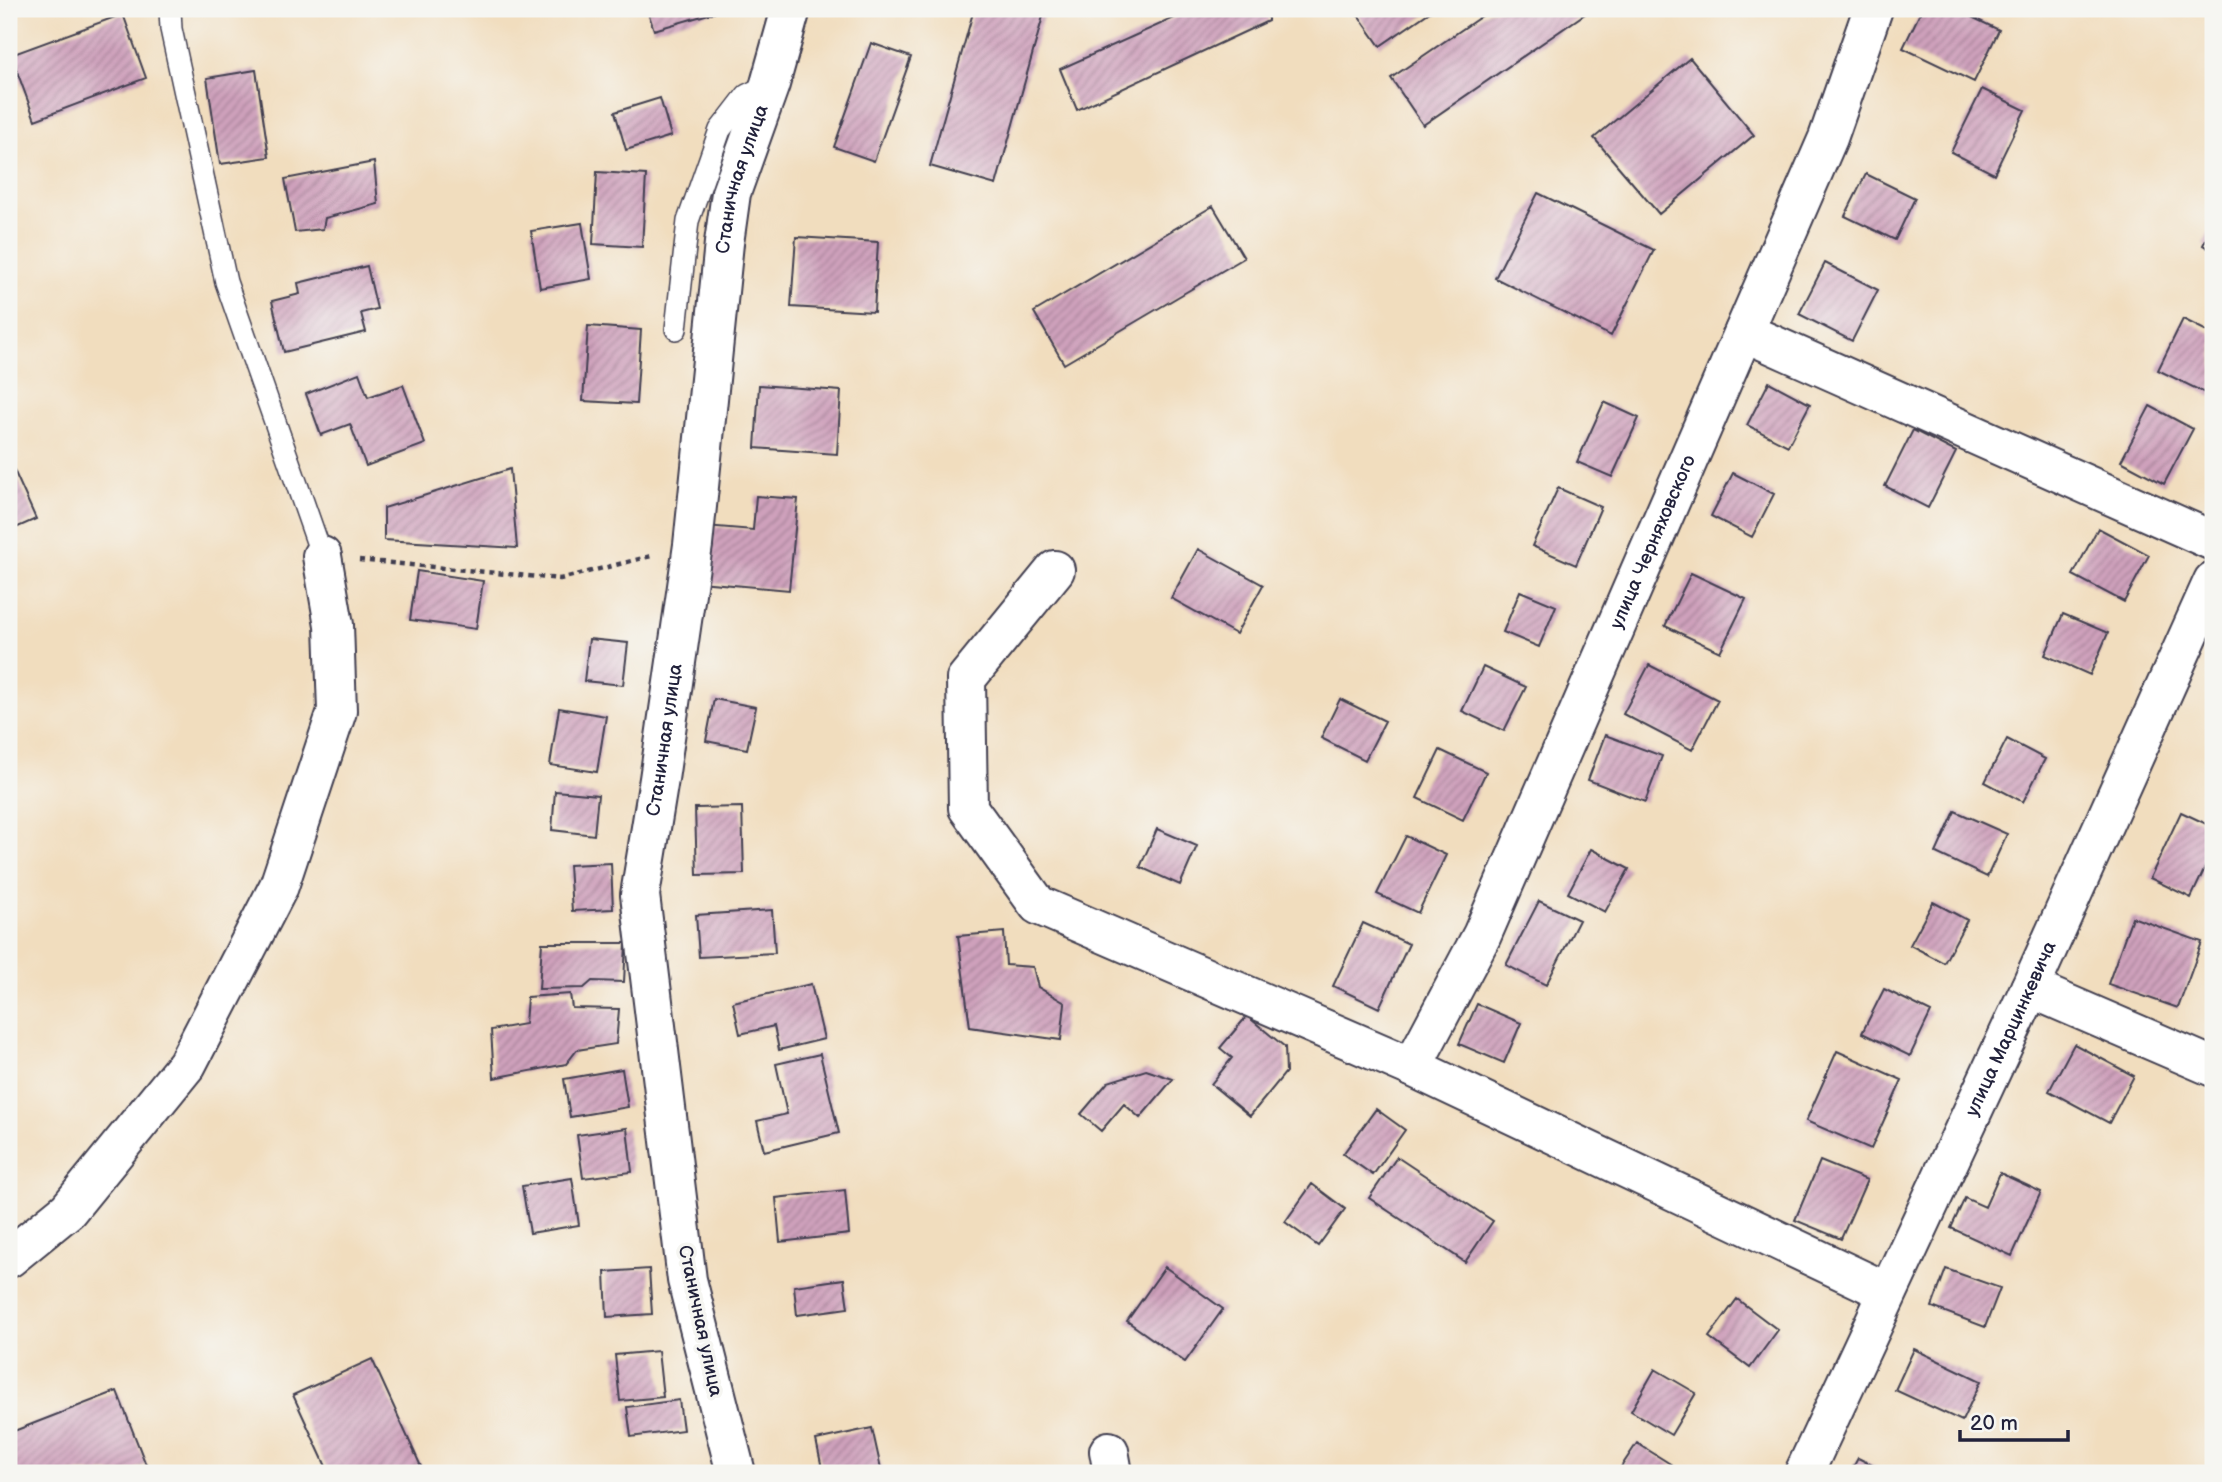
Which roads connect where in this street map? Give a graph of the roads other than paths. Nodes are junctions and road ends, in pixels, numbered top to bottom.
1 (170, 9) edge
2 (791, 9) edge
3 (1873, 9) edge
4 (770, 84) junction
5 (676, 329) dead end
6 (1744, 332) junction
7 (2213, 541) edge
8 (322, 556) joint
9 (1055, 570) dead end
10 (2213, 581) edge
11 (2030, 988) junction
12 (1412, 1067) junction
13 (2213, 1067) edge
14 (9, 1258) edge
15 (1887, 1292) junction
16 (736, 1473) edge
17 (1804, 1473) edge

1 - 8 lane
2 - 4 street, Станичная улица
3 - 6 street, улица Черняховского
4 - 5 lane
4 - 16 street, Станичная улица
6 - 7 street
6 - 12 street, улица Черняховского
8 - 14 street
9 - 12 street
10 - 11 street, улица Марцинкевича
11 - 13 street
11 - 15 street, улица Марцинкевича
12 - 15 street
15 - 17 street, улица Марцинкевича

